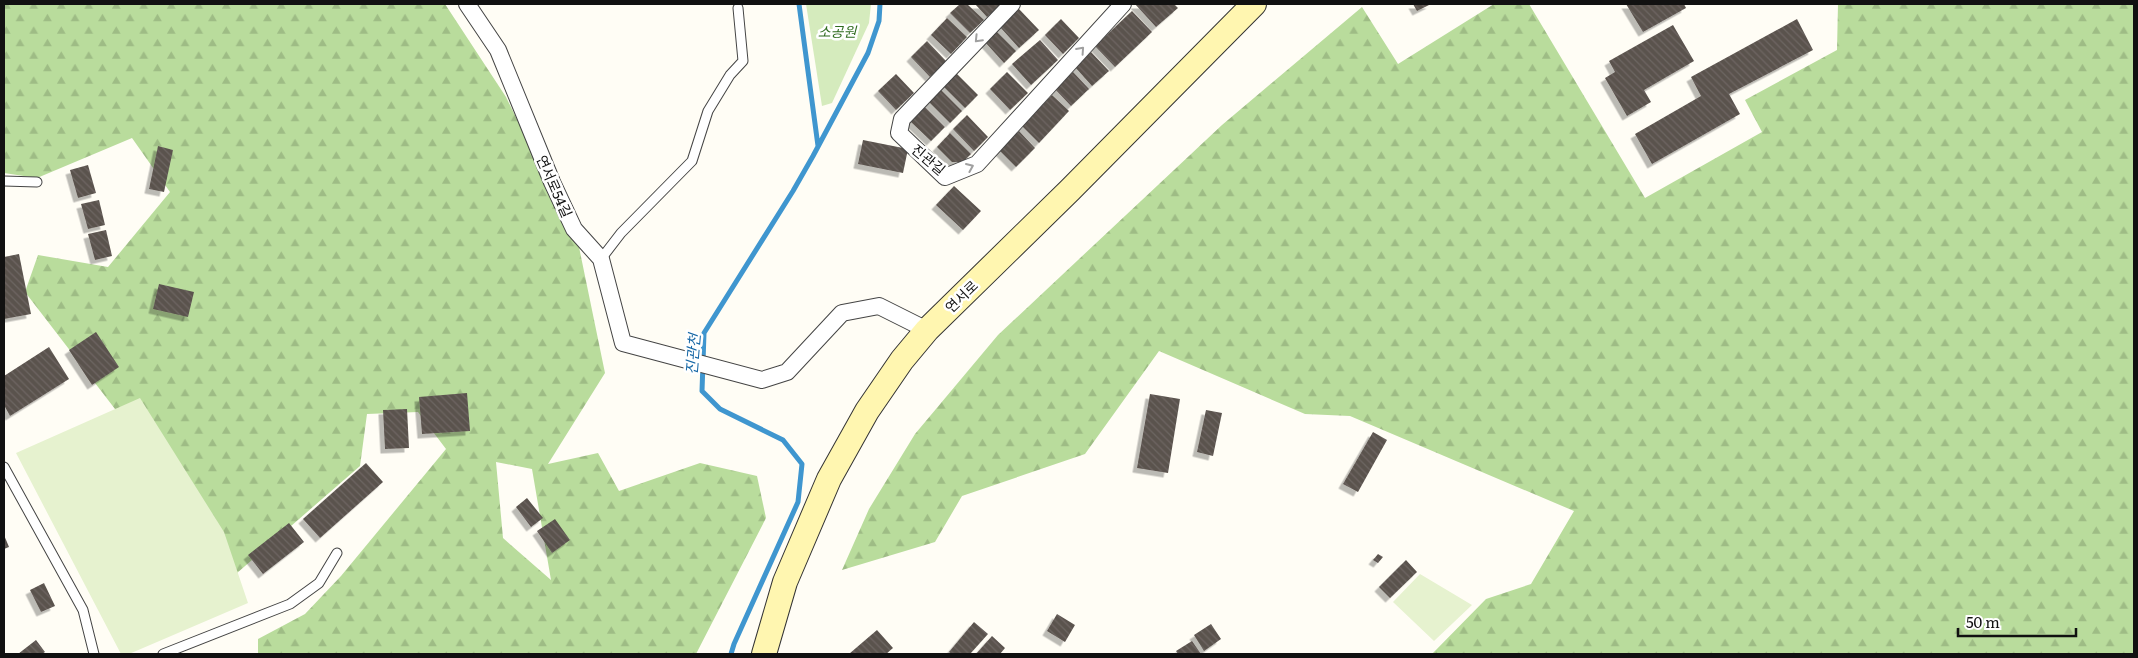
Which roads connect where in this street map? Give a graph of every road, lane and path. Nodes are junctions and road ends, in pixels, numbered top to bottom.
1 (467, 4) edge
2 (1012, 4) edge
3 (1123, 4) edge
4 (1254, 4) edge
5 (738, 8) dead end
6 (4, 181) edge
7 (37, 182) dead end
8 (601, 259) junction
9 (927, 330) junction
10 (4, 467) edge
11 (337, 553) dead end
12 (94, 654) edge
13 (163, 654) edge
14 (764, 654) edge

1 - 8 street, 연서로54길
2 -> 3 street, 진관길
4 - 9 main road, 연서로
5 - 8 lane
6 - 7 lane
8 - 9 street, 연서로54길
9 - 14 main road, 연서로
10 - 12 lane
11 - 13 lane

